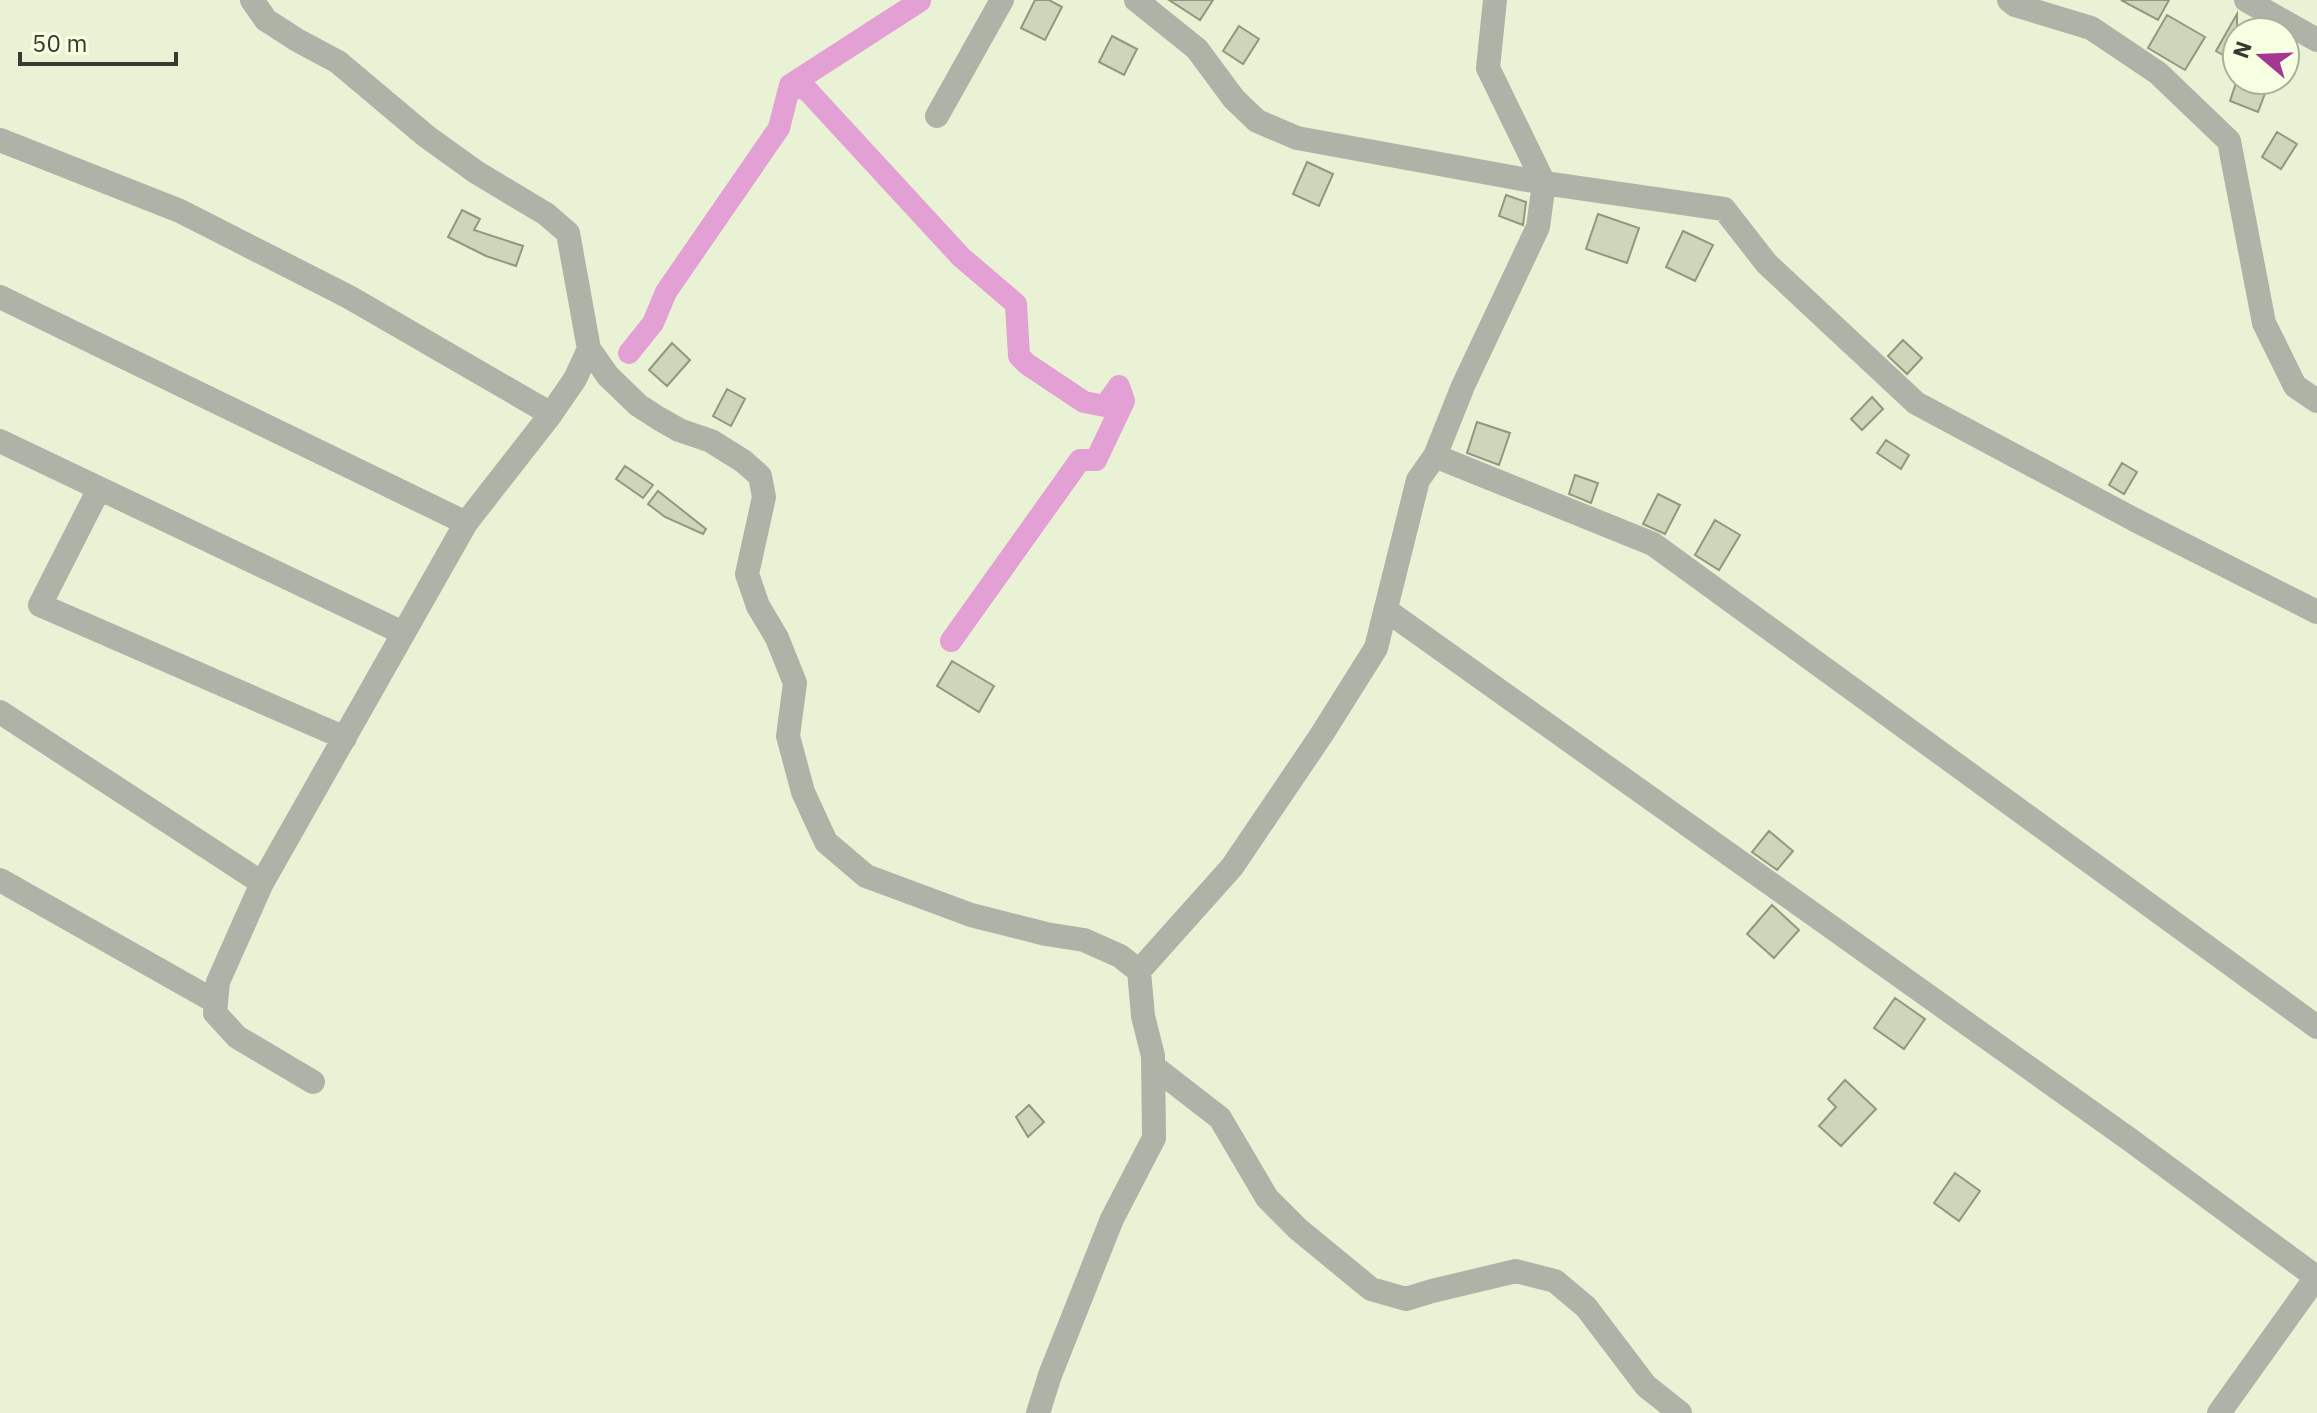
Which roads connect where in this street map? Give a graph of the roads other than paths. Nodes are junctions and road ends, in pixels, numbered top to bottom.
1 (252, 0) edge
2 (1002, 0) edge
3 (1136, 0) edge
4 (1495, 0) edge
5 (2009, 0) edge
6 (2246, 0) edge
7 (2317, 40) edge
8 (937, 116) dead end
9 (0, 140) edge
10 (1544, 183) junction
11 (0, 297) edge
12 (589, 349) junction
13 (2317, 401) edge
14 (551, 414) junction
15 (0, 441) edge
16 (1435, 456) junction
17 (99, 489) junction
18 (466, 523) junction
19 (1386, 610) junction
20 (2317, 612) edge
21 (403, 633) junction
22 (0, 712) edge
23 (345, 738) junction
24 (0, 880) edge
25 (262, 883) junction
26 (1139, 971) junction
27 (216, 1002) junction
28 (2317, 1027) edge
29 (1153, 1066) junction
30 (313, 1082) dead end
31 (2316, 1276) edge
32 (1038, 1413) edge
33 (1680, 1413) edge
34 (2219, 1413) edge

1 - 12 street
2 - 8 street
3 - 10 street
4 - 10 street
5 - 13 street
6 - 7 street
9 - 14 street
10 - 16 street
10 - 20 street
11 - 18 street
12 - 14 street
12 - 26 street
14 - 18 street
15 - 17 street
16 - 19 street
16 - 28 street
17 - 21 street
17 - 23 street
18 - 21 street
19 - 26 street
19 - 31 street
21 - 23 street
22 - 25 street
23 - 25 street
24 - 27 street
25 - 27 street
26 - 29 street
27 - 30 street
29 - 32 street
29 - 33 street
31 - 34 street

